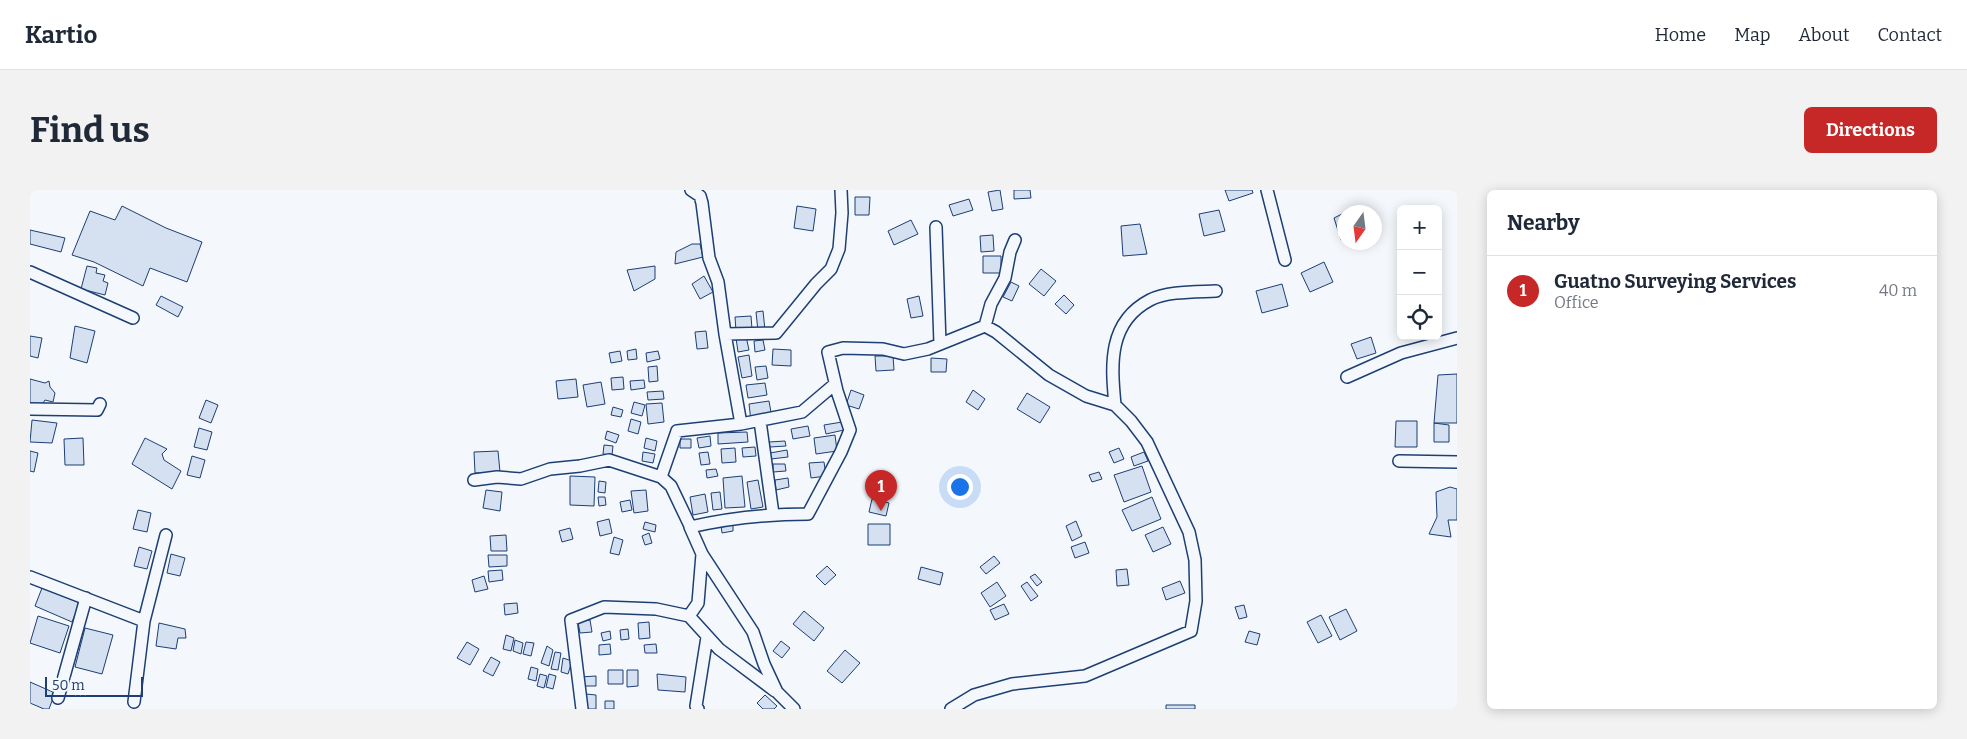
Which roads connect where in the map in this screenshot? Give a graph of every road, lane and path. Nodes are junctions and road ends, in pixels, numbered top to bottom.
1 (691, 190) edge
2 (841, 190) edge
3 (1267, 190) edge
4 (936, 227) dead end
5 (1015, 240) dead end
6 (1285, 260) dead end
7 (30, 272) edge
8 (1216, 291) dead end
9 (132, 318) dead end
10 (985, 326) junction
11 (725, 334) junction
12 (1457, 338) edge
13 (940, 344) junction
14 (1347, 377) dead end
15 (835, 384) junction
16 (100, 404) dead end
17 (1115, 405) junction
18 (30, 409) edge
19 (760, 421) junction
20 (741, 424) junction
21 (1399, 461) dead end
22 (1457, 462) edge
23 (661, 477) junction
24 (474, 480) dead end
25 (773, 514) junction
26 (692, 530) junction
27 (166, 535) dead end
28 (702, 554) junction
29 (30, 577) edge
30 (86, 598) junction
31 (689, 616) junction
32 (144, 620) junction
33 (708, 637) junction
34 (777, 692) junction
35 (58, 698) dead end
36 (134, 702) dead end
37 (582, 709) edge
38 (698, 709) edge
39 (794, 709) edge
40 (951, 709) edge

1 - 11 street
2 - 11 street
3 - 6 street
4 - 13 street
5 - 10 street
7 - 9 street
8 - 17 street
10 - 13 street
10 - 17 street
11 - 20 street
12 - 14 street
13 - 15 street
15 - 19 street
15 - 25 street
16 - 18 street
17 - 40 street
19 - 20 street
19 - 25 street
20 - 23 street
21 - 22 street
23 - 24 street
23 - 26 street
25 - 26 street
26 - 28 street
27 - 32 street
28 - 31 street
28 - 34 street
29 - 30 street
30 - 32 street
30 - 35 street
31 - 33 street
31 - 37 street
32 - 36 street
33 - 34 street
33 - 38 street
34 - 39 street

